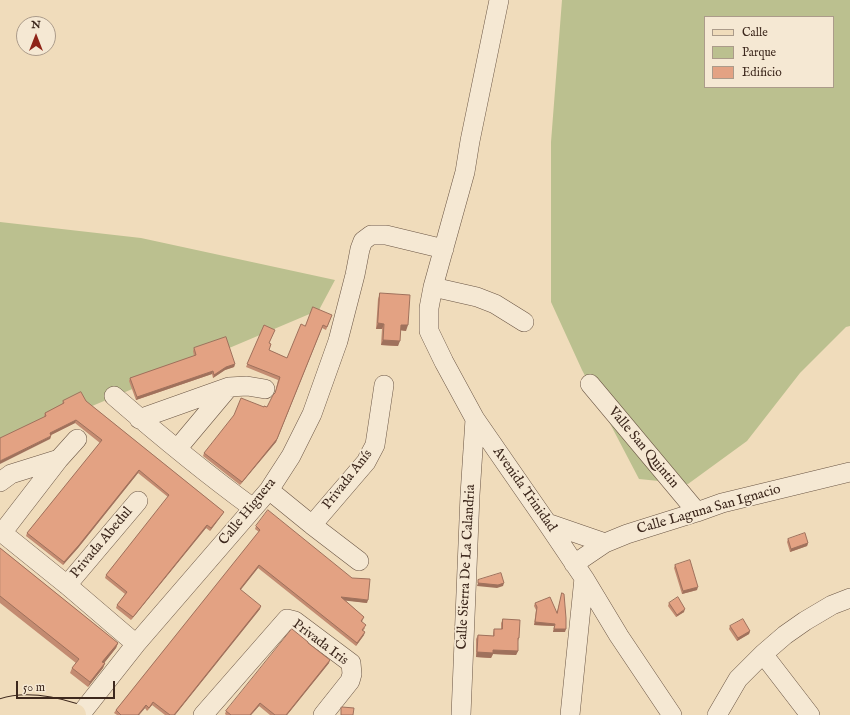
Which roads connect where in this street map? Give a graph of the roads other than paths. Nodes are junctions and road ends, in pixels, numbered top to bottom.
1 (499, 0) edge
2 (444, 249) junction
3 (433, 286) junction
4 (524, 322) dead end
5 (590, 384) dead end
6 (384, 385) dead end
7 (229, 387) junction
8 (265, 389) dead end
9 (114, 396) dead end
10 (140, 419) junction
11 (475, 419) junction
12 (77, 439) dead end
13 (177, 449) junction
14 (59, 459) junction
15 (850, 472) edge
16 (0, 482) edge
17 (269, 490) junction
18 (138, 501) dead end
19 (253, 508) junction
20 (697, 512) junction
21 (547, 523) junction
22 (312, 525) junction
23 (1, 532) edge
24 (605, 544) junction
25 (359, 561) dead end
26 (579, 571) junction
27 (67, 585) junction
28 (849, 600) edge
29 (136, 644) junction
30 (763, 654) junction
31 (0, 711) edge
32 (75, 715) edge
33 (80, 715) edge
34 (203, 715) edge
35 (322, 715) edge
36 (461, 715) edge
37 (570, 715) edge
38 (672, 715) edge
39 (717, 715) edge
40 (810, 715) edge

1 - 2 street, Avenida Trinidad
2 - 3 street, Avenida Trinidad
2 - 17 street, Calle Higuera
3 - 4 street
3 - 11 street, Avenida Trinidad
5 - 20 street, Valle San Quintin
6 - 22 street, Privada Anís
7 - 8 street
7 - 10 street
7 - 13 street
9 - 10 street
10 - 13 street
11 - 21 street, Avenida Trinidad
11 - 36 street, Calle Sierra De La Calandria
12 - 14 street, Privada Abedul
13 - 19 street
14 - 16 street
14 - 23 street, Privada Abedul
15 - 20 street, Calle Laguna San Ignacio
17 - 19 street, Calle Higuera
17 - 22 street
18 - 27 street, Privada Abedul
19 - 29 street, Calle Higuera
20 - 24 street, Calle Laguna San Ignacio
21 - 24 street
21 - 26 street, Avenida Trinidad
22 - 25 street
23 - 27 street, Privada Abedul
24 - 26 street, Calle Laguna San Ignacio
26 - 37 street
26 - 38 street, Avenida Trinidad
27 - 29 street, Privada Abedul
28 - 30 street
29 - 33 street, Calle Higuera
30 - 39 street
30 - 40 street
31 - 32 main road
34 - 35 street, Privada Iris

